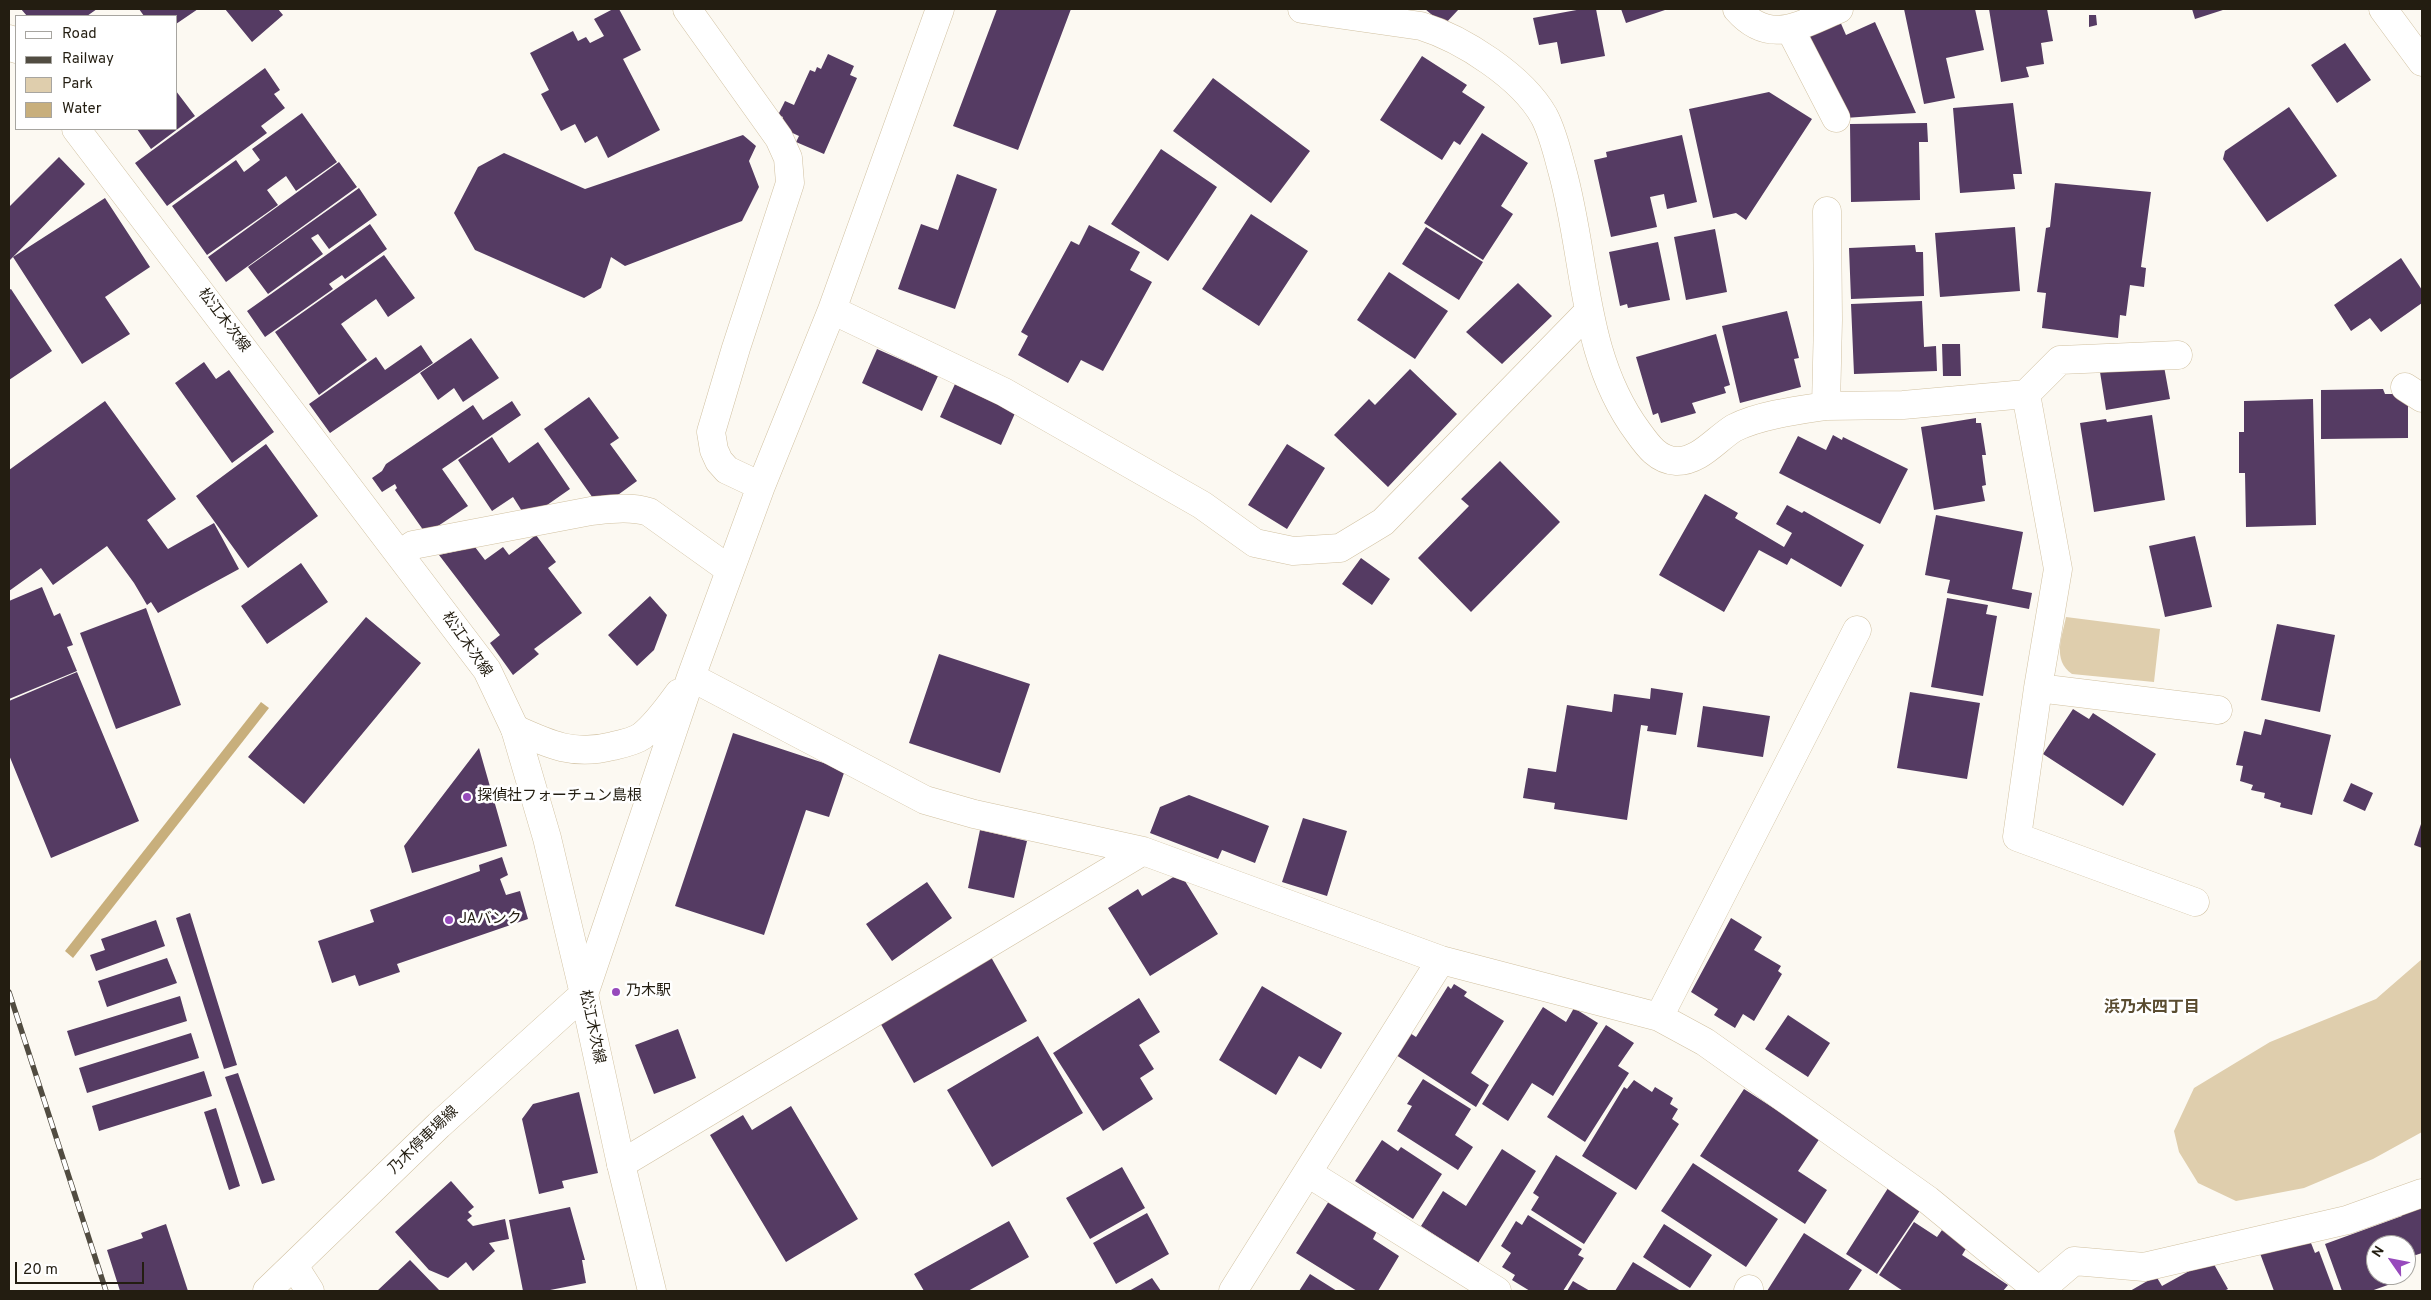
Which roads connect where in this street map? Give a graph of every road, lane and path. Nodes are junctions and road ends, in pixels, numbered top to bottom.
1 (688, 9) edge
2 (940, 9) edge
3 (1302, 9) edge
4 (1737, 9) edge
5 (1839, 9) edge
6 (2383, 9) edge
7 (1790, 29) junction
8 (2422, 62) edge
9 (1836, 118) dead end
10 (77, 130) edge
11 (1827, 211) dead end
12 (832, 310) junction
13 (1588, 311) junction
14 (2178, 355) dead end
15 (2026, 394) junction
16 (1826, 406) junction
17 (761, 486) junction
18 (400, 554) junction
19 (730, 570) junction
20 (1857, 630) dead end
21 (691, 678) junction
22 (2038, 688) junction
23 (2218, 710) dead end
24 (515, 729) junction
25 (1143, 851) junction
26 (2195, 902) dead end
27 (1441, 960) junction
28 (584, 994) junction
29 (1658, 1017) junction
30 (621, 1164) junction
31 (1308, 1173) junction
32 (2422, 1193) edge
33 (294, 1266) junction
34 (267, 1291) edge
35 (310, 1291) edge
36 (652, 1291) edge
37 (1233, 1291) edge
38 (1497, 1291) edge
39 (2039, 1291) edge

1 - 17 street
2 - 12 street
3 - 13 street
4 - 7 street
5 - 7 street
6 - 8 street
7 - 9 street
10 - 18 street, 松江木次線
11 - 16 street
12 - 13 street
12 - 17 street
13 - 16 street
14 - 15 street
15 - 16 street
15 - 22 street
17 - 19 street
18 - 19 street
18 - 24 street, 松江木次線
19 - 21 street
20 - 29 street
21 - 24 street
21 - 25 street
21 - 28 street
22 - 23 street
22 - 26 street
24 - 28 street, 松江木次線
25 - 27 street
25 - 30 street
27 - 29 street
27 - 31 street
28 - 30 street, 松江木次線
28 - 33 street, 乃木停車場線
29 - 39 street
30 - 36 street, 松江木次線
31 - 37 street
31 - 38 street
32 - 39 street
33 - 34 street, 乃木停車場線
33 - 35 street

